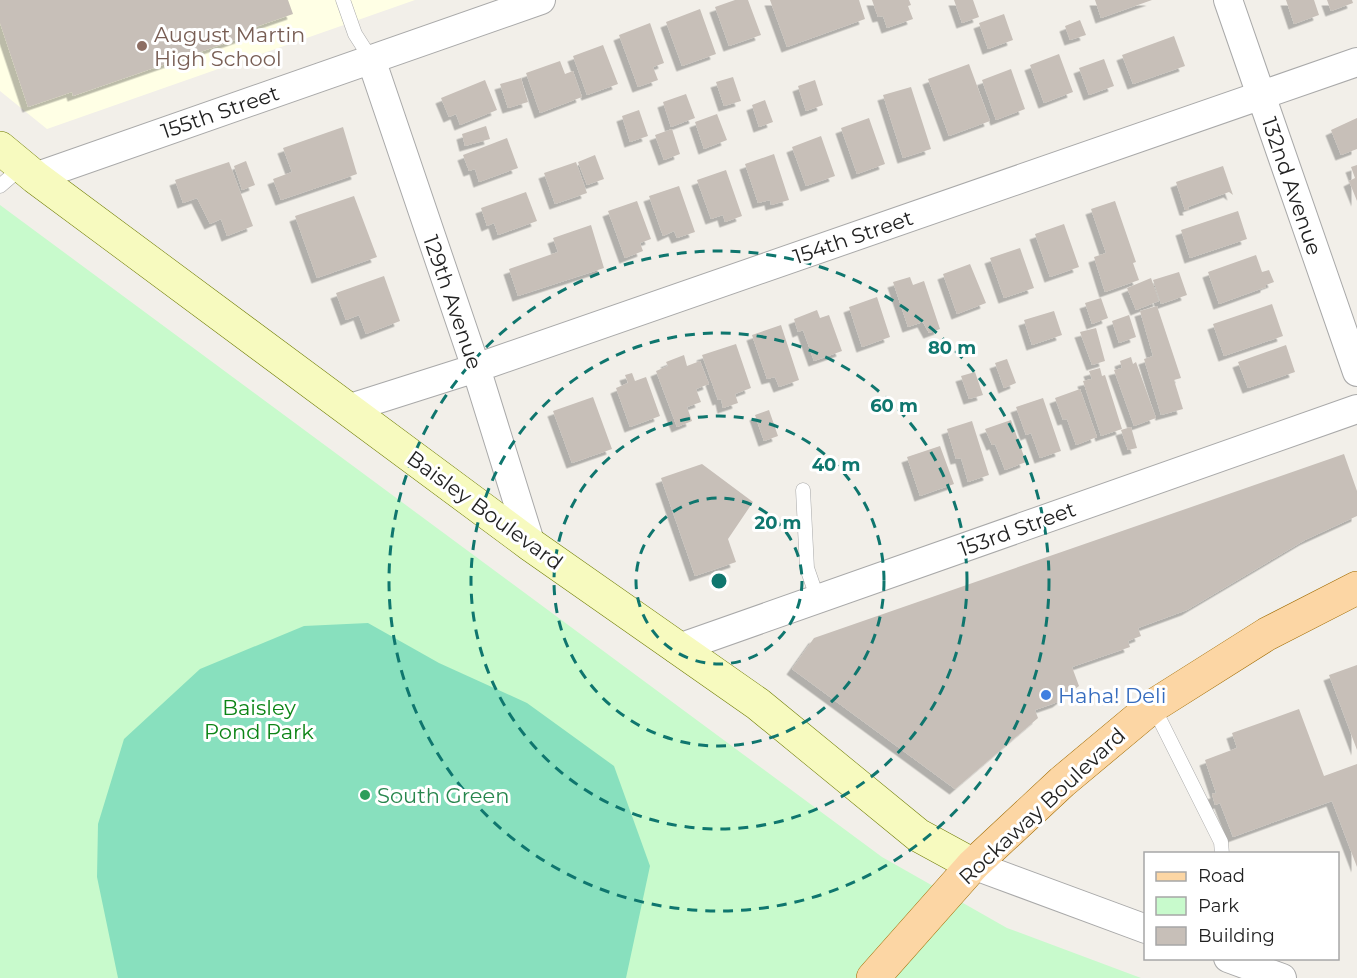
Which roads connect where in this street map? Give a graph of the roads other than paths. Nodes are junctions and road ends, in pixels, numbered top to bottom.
1 (344, 0) edge
2 (541, 0) edge
3 (1228, 0) edge
4 (371, 59) junction
5 (1357, 62) edge
6 (1261, 95) junction
7 (14, 169) edge
8 (476, 368) junction
9 (1357, 372) edge
10 (347, 408) junction
11 (1357, 408) edge
12 (803, 490) dead end
13 (531, 545) junction
14 (1357, 588) edge
15 (818, 600) junction
16 (676, 650) junction
17 (1153, 706) junction
18 (1222, 852) edge
19 (974, 865) junction
20 (1144, 928) edge
21 (1233, 960) edge
22 (873, 978) edge
23 (1282, 978) edge

1 - 4 lane
2 - 4 street, 155th Street
3 - 6 street, 132nd Avenue
4 - 7 street, 155th Street
4 - 8 street, 129th Avenue
5 - 6 street, 154th Street
6 - 8 street, 154th Street
6 - 9 street, 132nd Avenue
7 - 10 main road, Baisley Boulevard
8 - 10 street, 154th Street
8 - 13 street, 129th Avenue
10 - 13 main road, Baisley Boulevard
11 - 15 street, 153rd Street
12 - 15 lane
13 - 16 main road, Baisley Boulevard
14 - 17 main road, Rockaway Boulevard
15 - 16 street, 153rd Street
16 - 19 main road, Baisley Boulevard
17 - 18 lane
17 - 19 main road, Rockaway Boulevard
19 - 20 street
19 - 22 main road, Rockaway Boulevard
21 - 23 street

